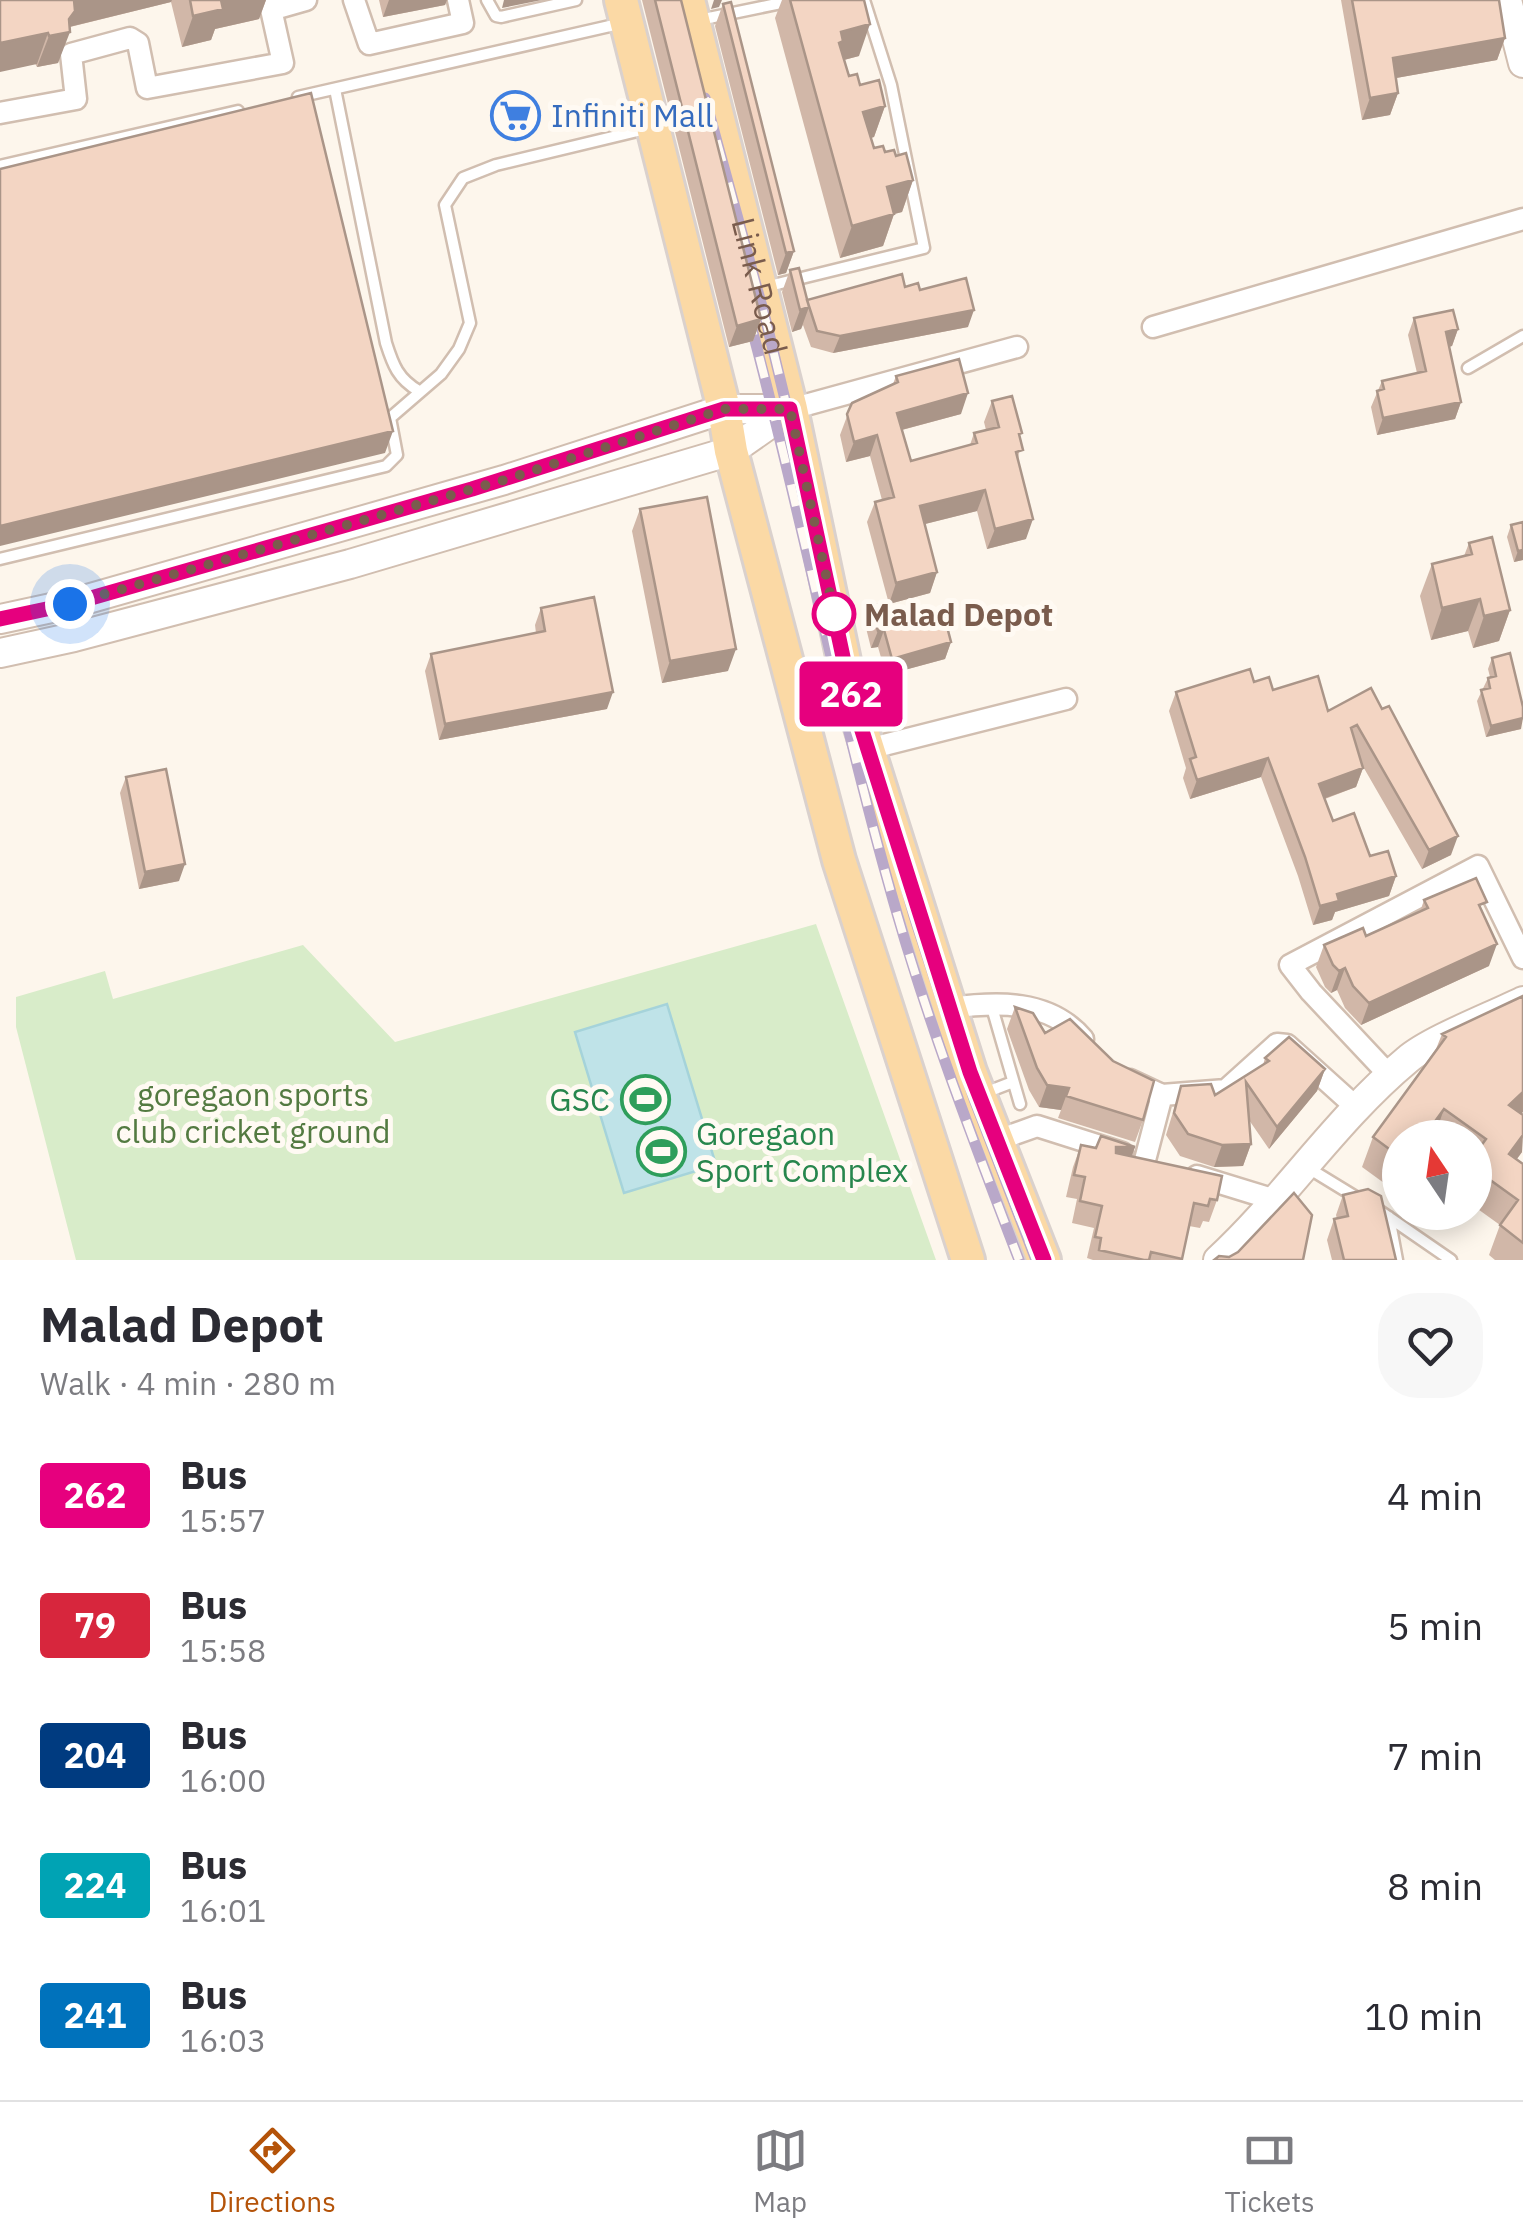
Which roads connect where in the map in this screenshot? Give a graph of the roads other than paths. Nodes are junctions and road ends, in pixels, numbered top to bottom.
1 (306, 0) edge
2 (354, 0) edge
3 (458, 0) edge
4 (487, 0) edge
5 (576, 0) edge
6 (796, 0) edge
7 (864, 0) edge
8 (1507, 0) edge
9 (270, 5) edge
10 (624, 11) edge
11 (691, 11) edge
12 (1523, 63) edge
13 (335, 89) junction
14 (279, 102) edge
15 (242, 110) edge
16 (0, 113) edge
17 (650, 128) junction
18 (0, 166) edge
19 (1523, 218) edge
20 (760, 288) junction
21 (1153, 327) dead end
22 (1523, 336) edge
23 (1017, 346) dead end
24 (1468, 368) dead end
25 (419, 391) junction
26 (724, 409) junction
27 (790, 409) junction
28 (731, 451) junction
29 (340, 527) junction
30 (0, 559) edge
31 (350, 564) junction
32 (70, 604) junction
33 (0, 619) edge
34 (74, 637) junction
35 (0, 653) edge
36 (1066, 698) dead end
37 (868, 749) junction
38 (1523, 958) edge
39 (1523, 1001) edge
40 (991, 1003) junction
41 (950, 1008) junction
42 (1390, 1076) junction
43 (1014, 1082) junction
44 (979, 1095) junction
45 (1162, 1095) junction
46 (1020, 1104) dead end
47 (1357, 1108) junction
48 (996, 1141) junction
49 (1163, 1166) junction
50 (1305, 1166) junction
51 (1276, 1200) junction
52 (1382, 1212) edge
53 (1392, 1230) edge
54 (1409, 1230) edge
55 (968, 1260) edge
56 (1044, 1260) edge
57 (1218, 1260) edge
58 (1397, 1260) edge
59 (1451, 1260) edge

1 - 9 street
2 - 3 street
4 - 5 lane
6 - 11 lane
7 - 20 lane
8 - 12 street
9 - 16 street
10 - 13 lane
10 - 17 main road, Link Road
11 - 20 main road, Link Road
13 - 14 lane
13 - 25 lane
15 - 18 lane
17 - 25 lane
17 - 26 main road, Link Road
19 - 21 street
20 - 27 main road, Link Road
22 - 24 lane
23 - 27 street
25 - 30 lane
26 - 27 street
26 - 28 main road, Link Road
26 - 29 street
27 - 28 street
27 - 37 main road, Link Road
28 - 31 street
28 - 55 main road, Link Road
29 - 31 street
29 - 32 street
31 - 34 street
32 - 33 street
32 - 34 street
34 - 35 street
36 - 37 street
37 - 41 main road, Link Road
38 - 42 street
39 - 42 street
40 - 41 street
40 - 43 lane
40 - 45 street
41 - 44 main road, Link Road
42 - 47 street
43 - 44 lane
43 - 46 lane
44 - 48 main road, Link Road
45 - 47 street
45 - 49 street
47 - 50 street
48 - 49 street
48 - 56 main road, Link Road
49 - 51 street
50 - 51 street
50 - 52 lane
51 - 57 street
53 - 58 lane
54 - 59 lane

